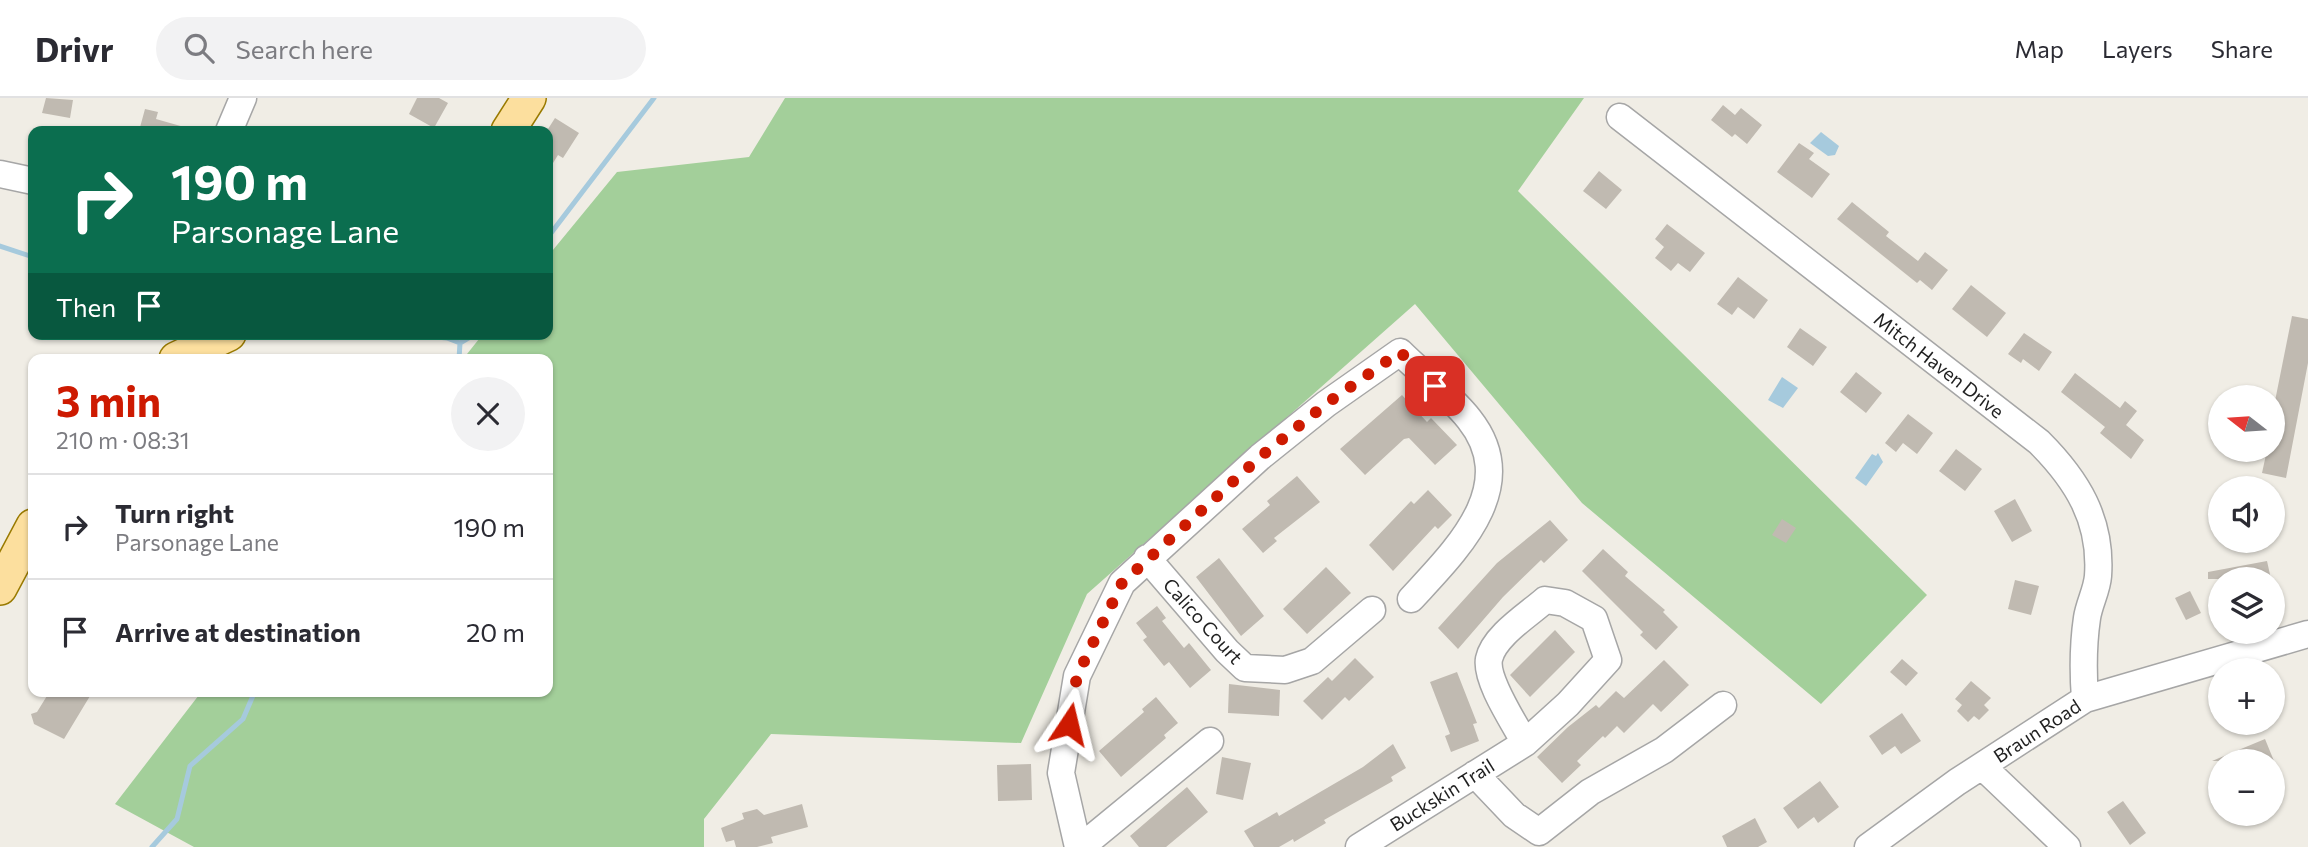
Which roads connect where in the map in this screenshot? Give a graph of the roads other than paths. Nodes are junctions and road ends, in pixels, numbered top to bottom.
1 (243, 98) edge
2 (529, 98) edge
3 (1620, 117) dead end
4 (231, 126) edge
5 (511, 126) edge
6 (0, 174) edge
7 (28, 180) edge
8 (215, 340) edge
9 (186, 354) edge
10 (28, 535) edge
11 (1147, 558) junction
12 (0, 588) edge
13 (1411, 599) dead end
14 (1372, 610) dead end
15 (2308, 634) edge
16 (2085, 699) junction
17 (1723, 705) dead end
18 (1210, 741) dead end
19 (1525, 743) junction
20 (1982, 766) junction
21 (1475, 774) junction
22 (1080, 847) edge
23 (1359, 847) edge
24 (1868, 847) edge
25 (2067, 847) edge

1 - 4 street
2 - 5 main road
3 - 16 street, Mitch Haven Drive
6 - 7 street
8 - 9 main road
10 - 12 main road
11 - 13 street
11 - 14 street, Calico Court
11 - 22 street
15 - 16 street, Braun Road
16 - 20 street, Braun Road
17 - 21 street
18 - 22 street
19 - 19 street, Buckskin Trail
19 - 21 street, Buckskin Trail
20 - 24 street, Braun Road
20 - 25 street
21 - 23 street, Buckskin Trail

